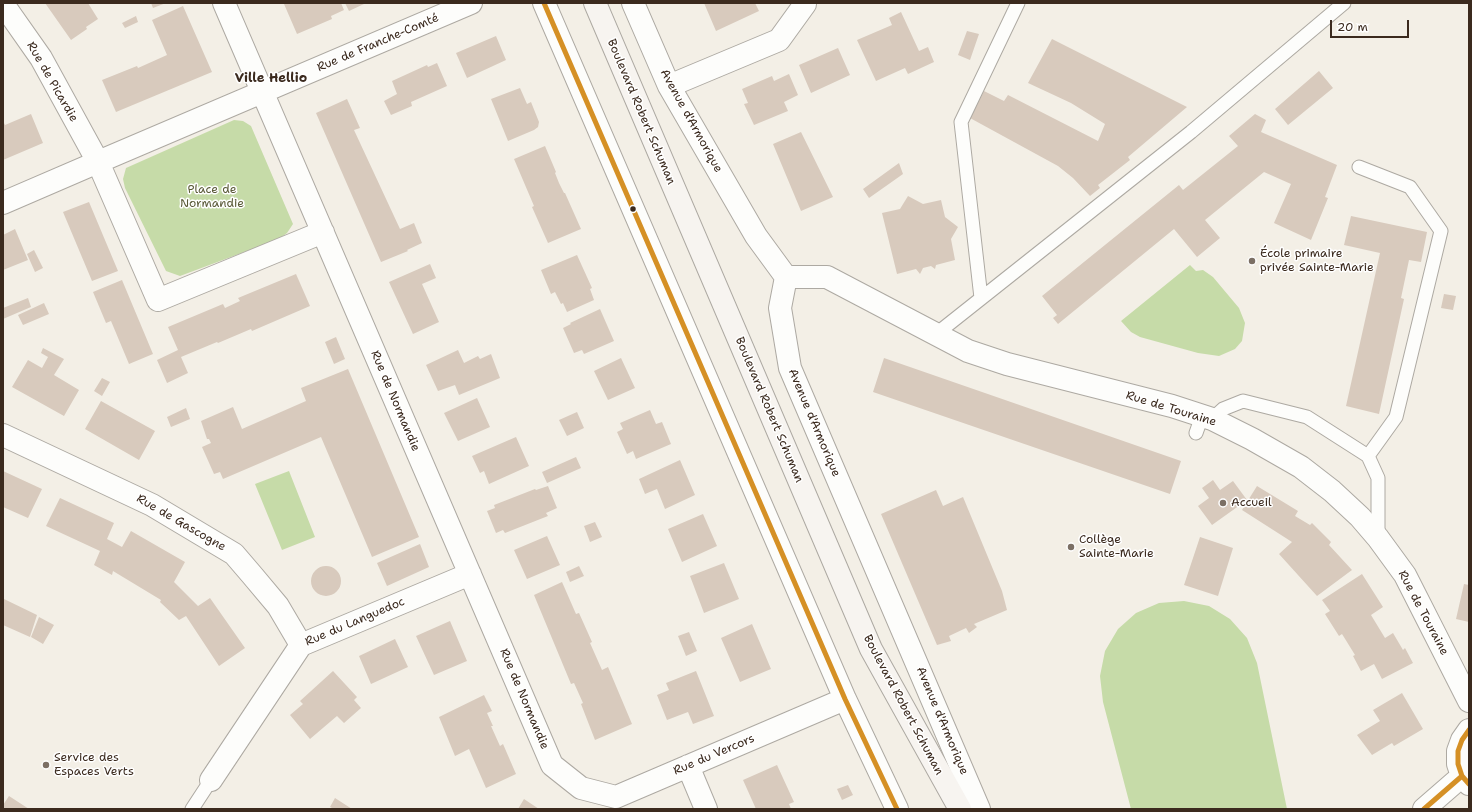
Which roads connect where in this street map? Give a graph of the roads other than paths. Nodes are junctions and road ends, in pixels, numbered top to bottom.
1 (224, 3) edge
2 (471, 3) edge
3 (544, 3) edge
4 (595, 3) edge
5 (633, 3) edge
6 (1018, 3) edge
7 (1344, 3) edge
8 (3, 4) edge
9 (805, 4) dead end
10 (669, 86) junction
11 (262, 92) junction
12 (98, 162) junction
13 (1359, 167) dead end
14 (3, 203) edge
15 (323, 232) junction
16 (786, 277) junction
17 (981, 298) junction
18 (935, 335) junction
19 (1203, 423) junction
20 (3, 435) edge
21 (1368, 456) junction
22 (1378, 538) junction
23 (470, 574) junction
24 (301, 645) junction
25 (845, 699) junction
26 (1469, 701) edge
27 (1469, 730) edge
28 (688, 766) junction
29 (211, 780) joint
30 (1466, 780) edge
31 (581, 788) joint
32 (192, 809) edge
33 (706, 809) edge
34 (897, 809) edge
35 (960, 809) edge
36 (979, 809) edge
37 (1424, 809) edge

1 - 11 street, Rue de Normandie
2 - 11 street, Rue de Franche-Comté
3 - 25 street
4 - 35 main road, Boulevard Robert Schuman
5 - 10 street, Avenue d'Armorique
6 - 17 lane
7 - 17 lane
8 - 12 street, Rue de Picardie
9 - 10 street
10 - 16 street, Avenue d'Armorique
11 - 12 street
11 - 15 street, Rue de Normandie
12 - 14 street
12 - 15 street
13 - 21 lane
15 - 23 street, Rue de Normandie
16 - 18 street, Rue de Touraine
16 - 36 street, Avenue d'Armorique
17 - 18 lane
18 - 19 street, Rue de Touraine
19 - 21 lane
19 - 22 street, Rue de Touraine
20 - 24 street, Rue de Gascogne
21 - 22 lane
22 - 26 street, Rue de Touraine
23 - 24 street, Rue du Languedoc
23 - 31 street, Rue de Normandie
24 - 29 street, Rue du Languedoc
25 - 28 street, Rue du Vercors
25 - 34 street
27 - 30 street
28 - 31 street, Rue du Vercors
28 - 33 street
29 - 32 lane
30 - 37 street

